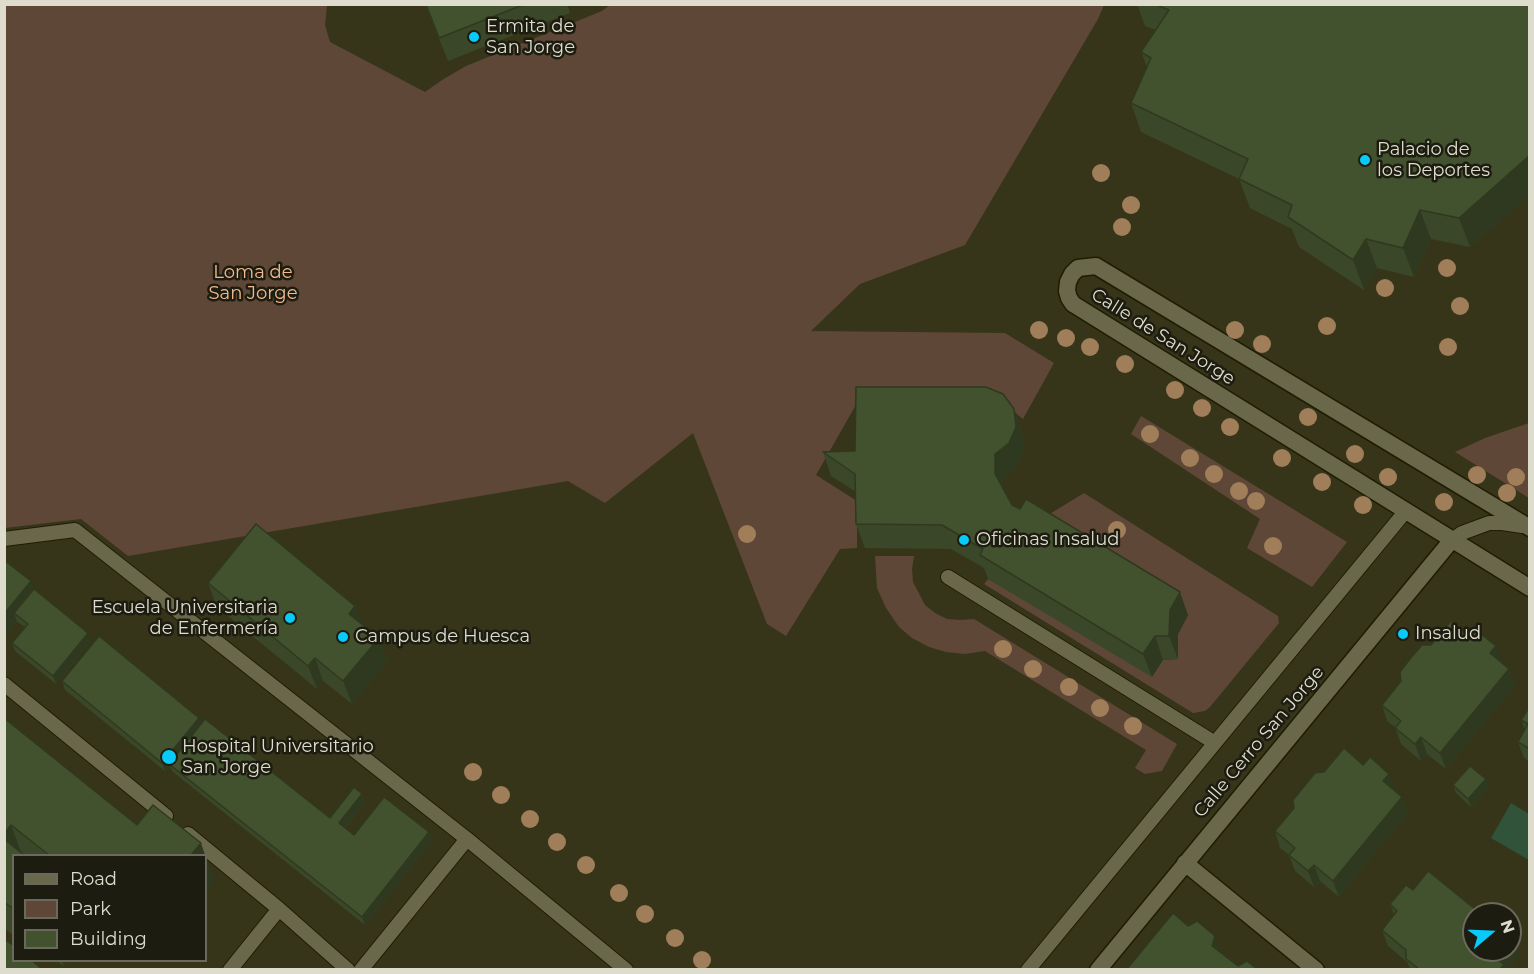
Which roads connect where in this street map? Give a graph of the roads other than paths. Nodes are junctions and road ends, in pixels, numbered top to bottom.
1 (1405, 512) junction
2 (1530, 528) edge
3 (4, 539) edge
4 (1451, 541) junction
5 (948, 577) dead end
6 (1530, 588) edge
7 (4, 684) edge
8 (1215, 743) junction
9 (467, 839) junction
10 (1185, 863) junction
11 (279, 909) junction
12 (230, 969) edge
13 (348, 969) edge
14 (361, 969) edge
15 (626, 969) edge
16 (1028, 969) edge
17 (1098, 969) edge
18 (1316, 969) edge

1 - 2 street, Calle de San Jorge
1 - 4 street, Calle de San Jorge
1 - 8 lane
2 - 4 lane
3 - 9 lane
4 - 6 street, Calle de San Jorge
4 - 10 street, Calle Cerro San Jorge
5 - 8 lane
7 - 11 lane
8 - 16 lane
9 - 14 lane
9 - 15 lane
10 - 17 street, Calle Cerro San Jorge
10 - 18 street
11 - 12 lane
11 - 13 lane

